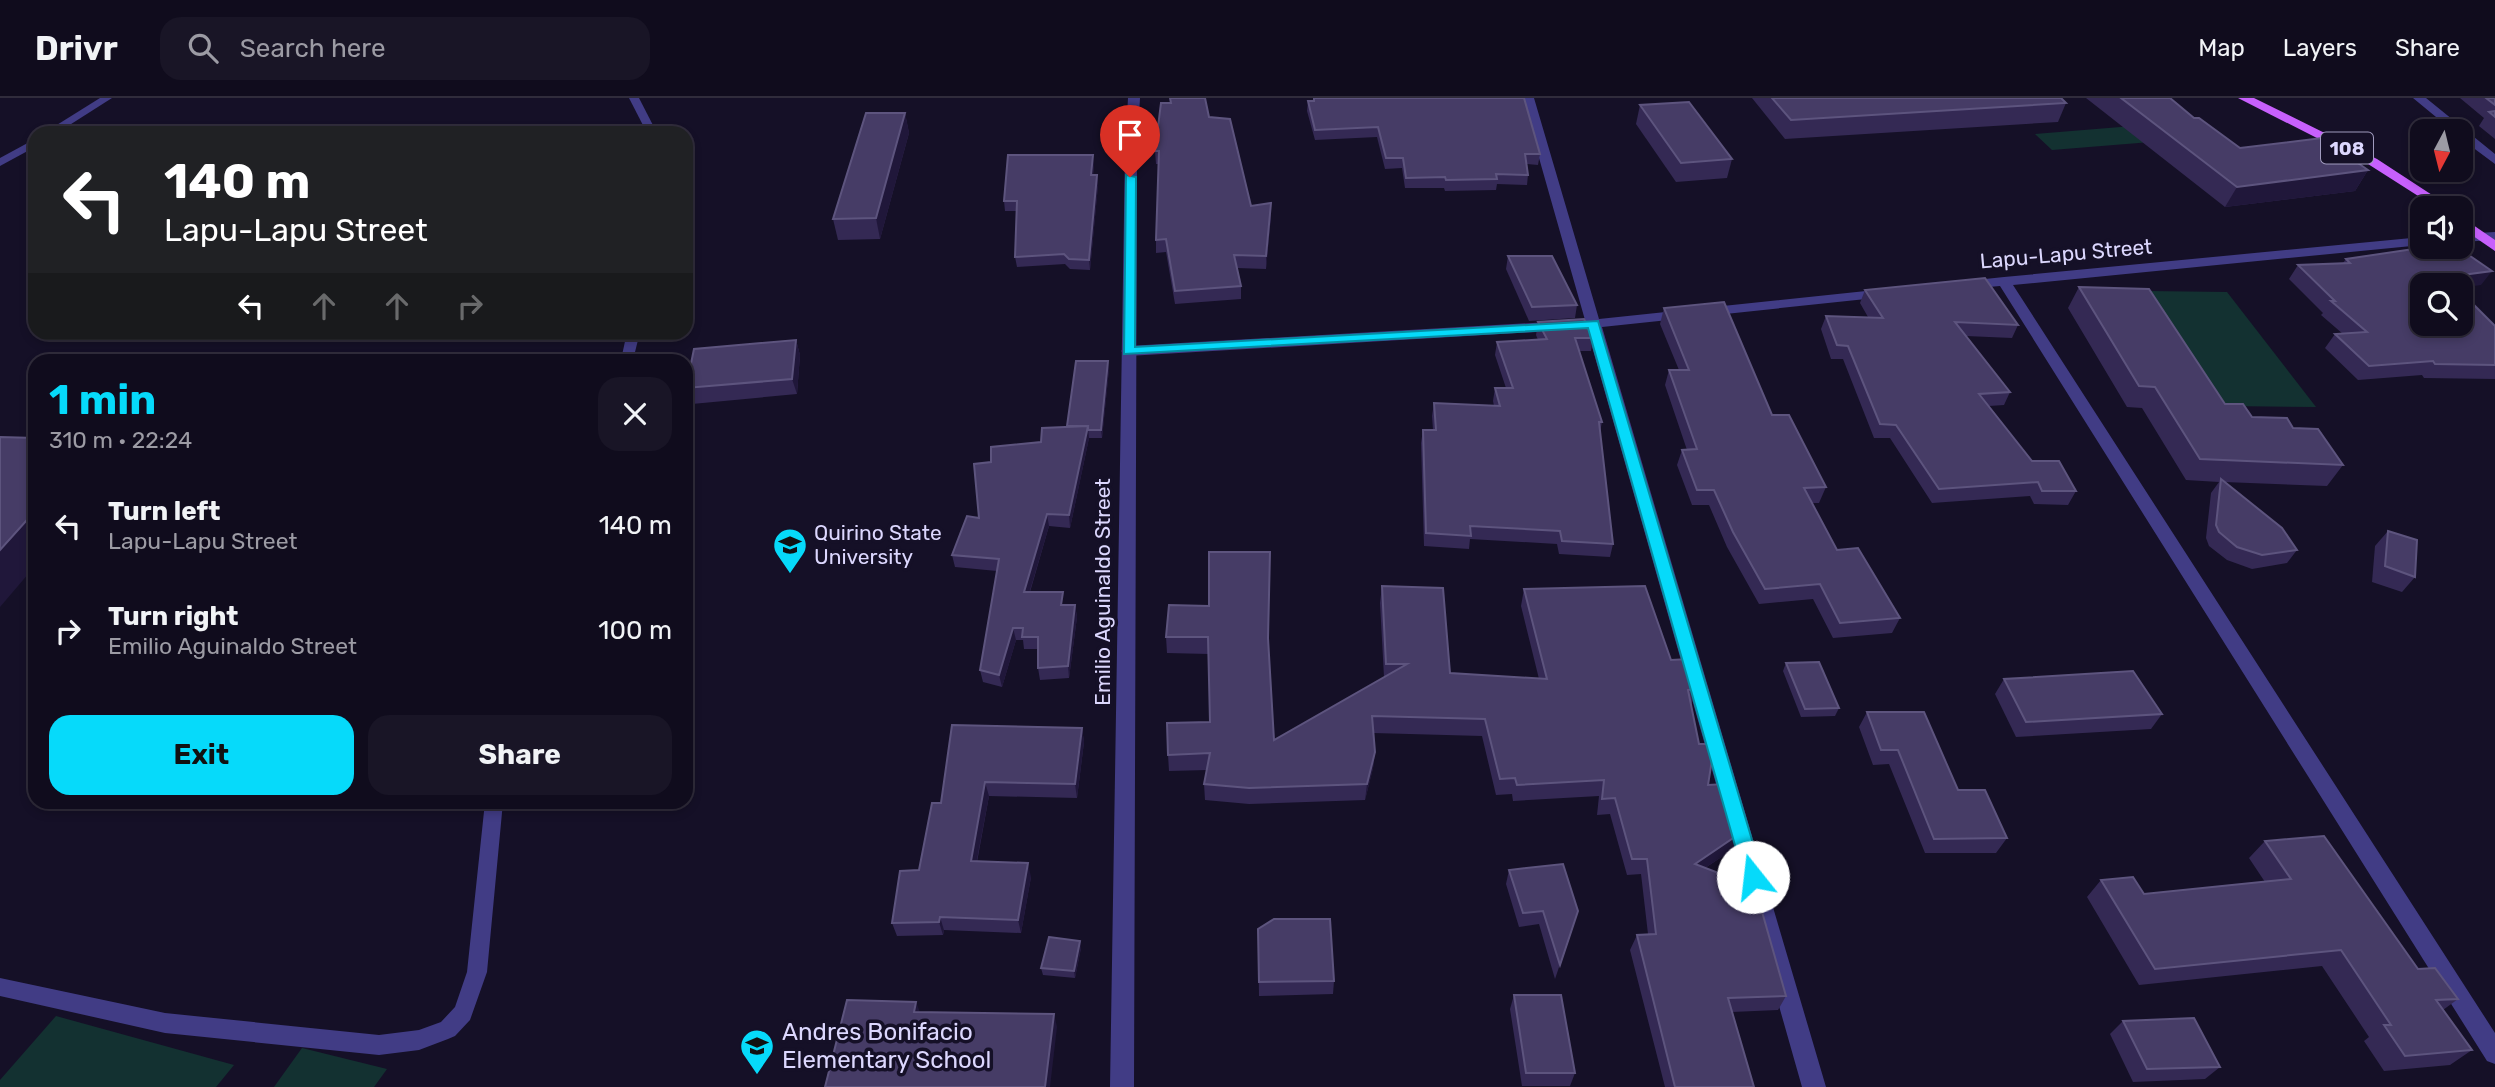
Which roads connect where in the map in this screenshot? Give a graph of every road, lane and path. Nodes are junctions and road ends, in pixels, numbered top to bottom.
1 (107, 98) edge
2 (634, 98) edge
3 (1134, 98) edge
4 (1528, 98) edge
5 (2244, 98) edge
6 (2419, 98) edge
7 (2444, 119) edge
8 (61, 126) edge
9 (648, 126) edge
10 (2473, 142) edge
11 (28, 146) edge
12 (2495, 160) edge
13 (0, 163) edge
14 (2428, 196) edge
15 (2488, 236) edge
16 (2410, 243) edge
17 (2495, 247) edge
18 (2004, 281) junction
19 (1950, 286) edge
20 (1895, 292) edge
21 (1593, 324) junction
22 (1128, 351) junction
23 (493, 809) edge
24 (0, 987) edge
25 (2495, 1053) edge
26 (1122, 1087) edge
27 (1814, 1087) edge

1 - 8 lane
2 - 9 lane
3 - 22 street, Emilio Aguinaldo Street
4 - 21 street
5 - 14 main road, 108
6 - 7 street
10 - 12 street
11 - 13 lane
15 - 17 main road
16 - 18 street, Lapu-Lapu Street
18 - 19 street, Lapu-Lapu Street
18 - 25 street
20 - 21 street
21 - 22 street
21 - 27 street
22 - 26 street, Emilio Aguinaldo Street
23 - 24 lane

